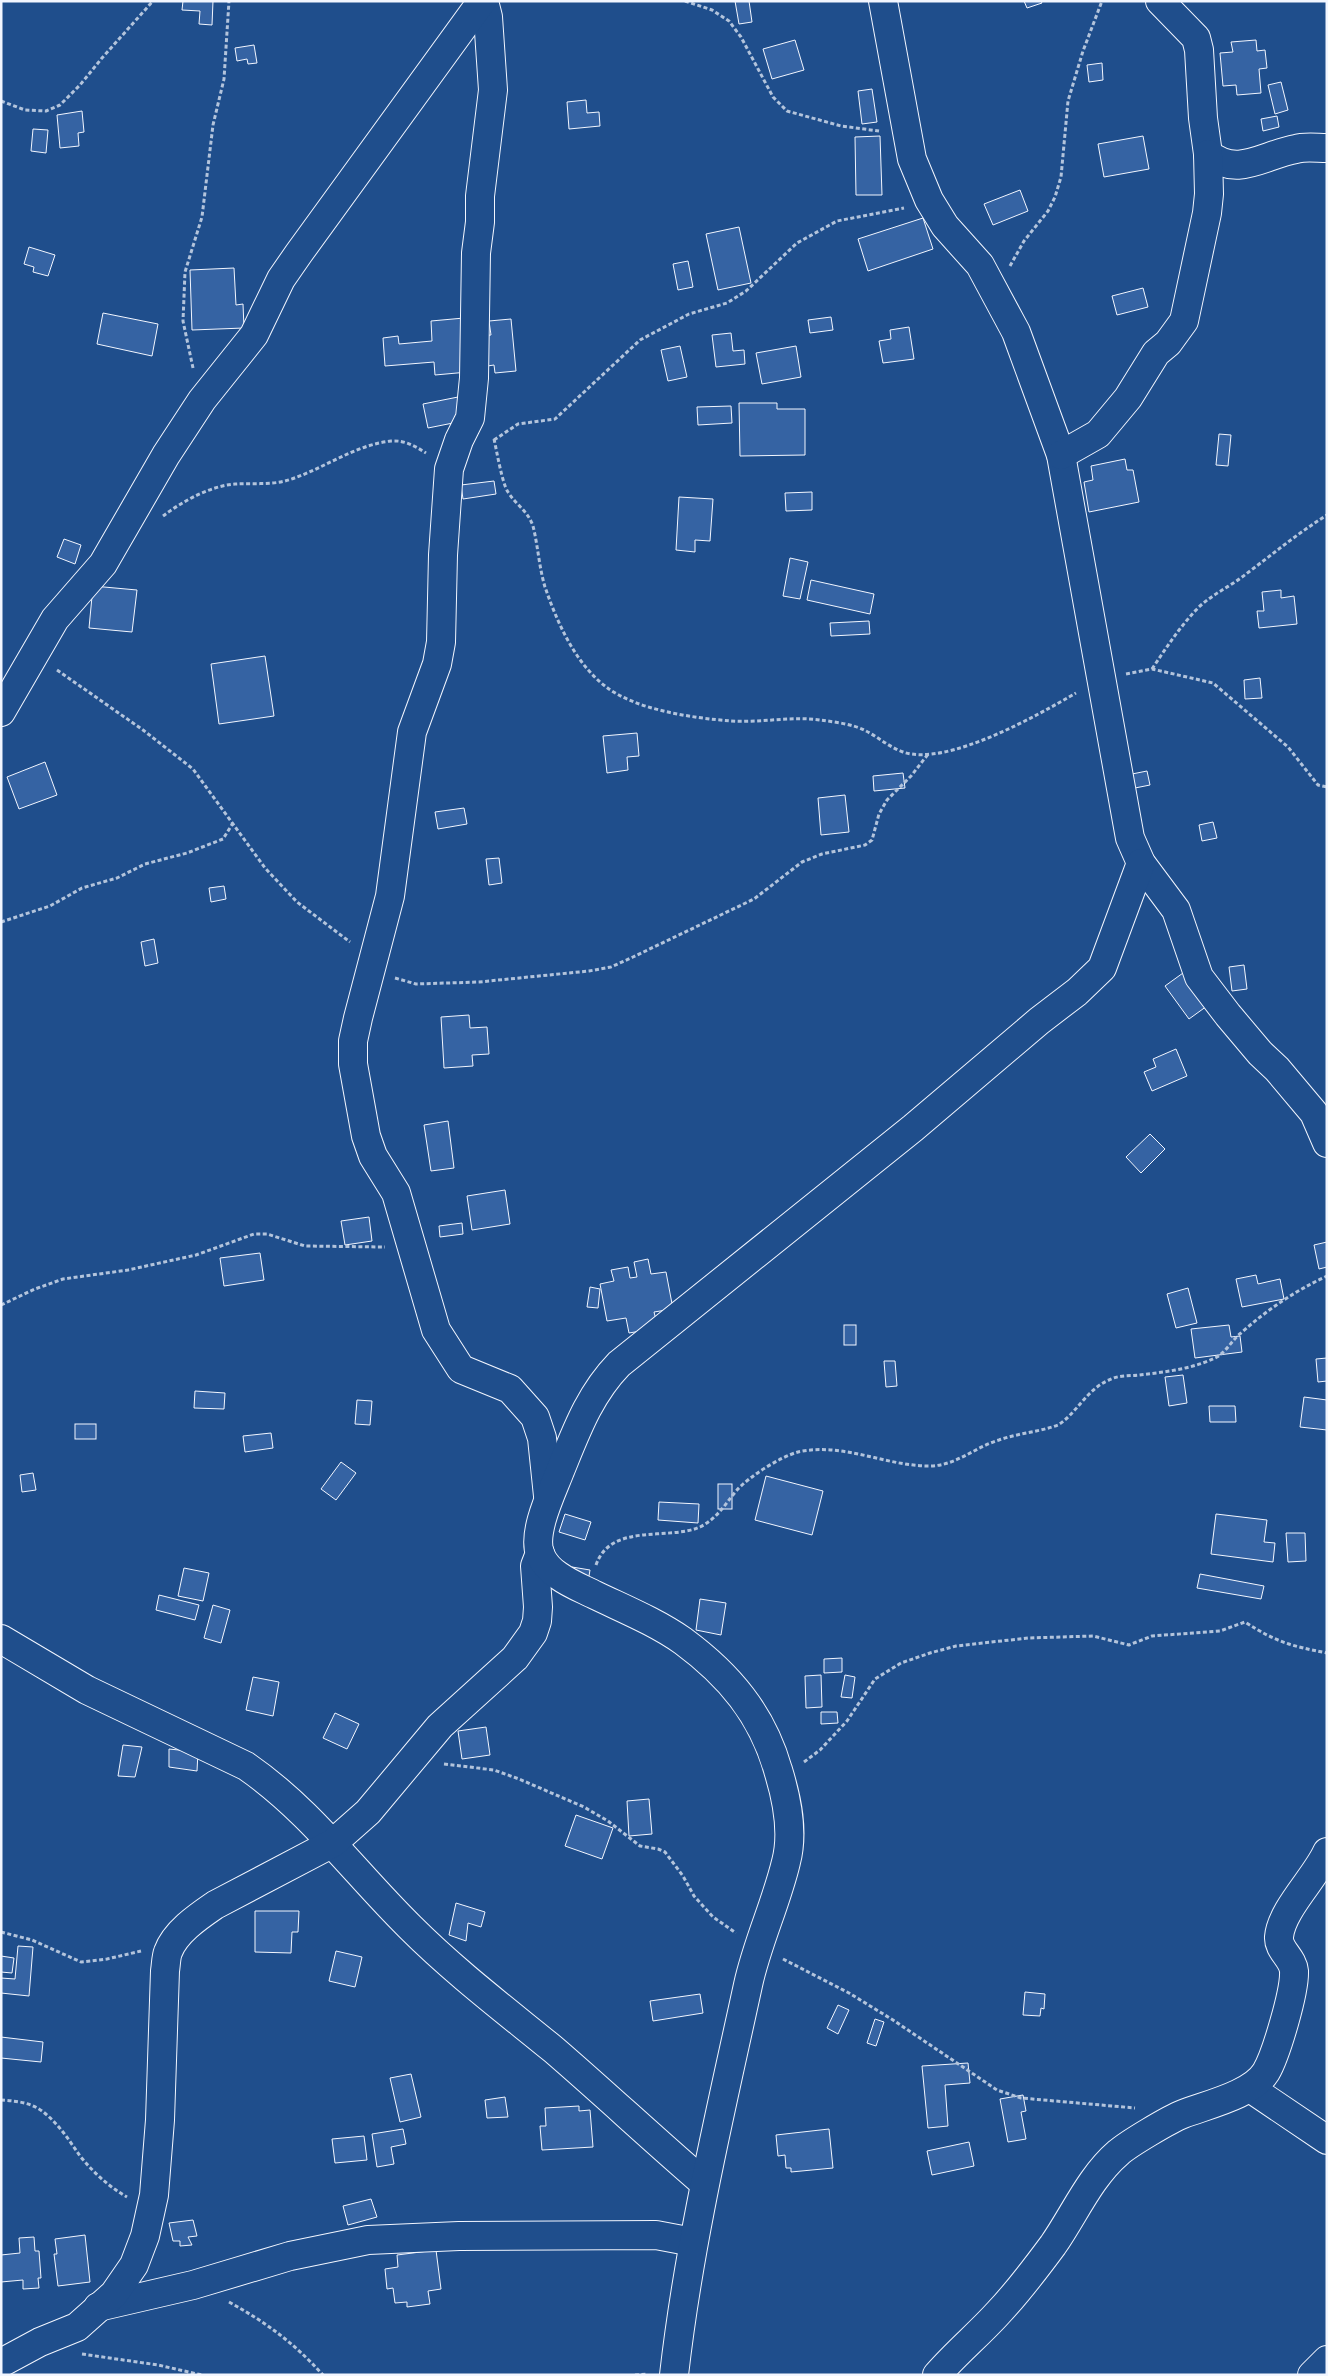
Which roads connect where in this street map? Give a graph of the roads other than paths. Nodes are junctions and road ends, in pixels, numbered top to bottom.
1 (483, 1) edge
2 (882, 1) edge
3 (1160, 1) edge
4 (1327, 148) edge
5 (1208, 154) junction
6 (1061, 455) junction
7 (1, 712) edge
8 (1141, 864) junction
9 (1327, 1143) edge
10 (548, 1501) junction
11 (540, 1553) junction
12 (1, 1639) edge
13 (333, 1843) junction
14 (1327, 1852) edge
15 (1250, 2088) junction
16 (1327, 2140) edge
17 (704, 2184) junction
18 (693, 2242) junction
19 (98, 2308) junction
20 (1327, 2360) edge
21 (1, 2363) edge
22 (674, 2375) edge
23 (937, 2375) edge
24 (1312, 2375) edge

1 - 7 street
1 - 10 street
2 - 6 street
3 - 5 street
4 - 5 street
5 - 6 street
6 - 8 street
8 - 9 street
8 - 10 street
10 - 11 street
11 - 13 street
11 - 17 street
12 - 13 street
13 - 17 street
13 - 19 street
14 - 15 street
15 - 16 street
15 - 23 street
17 - 18 street
18 - 19 street
18 - 22 street
19 - 21 street
20 - 24 street

